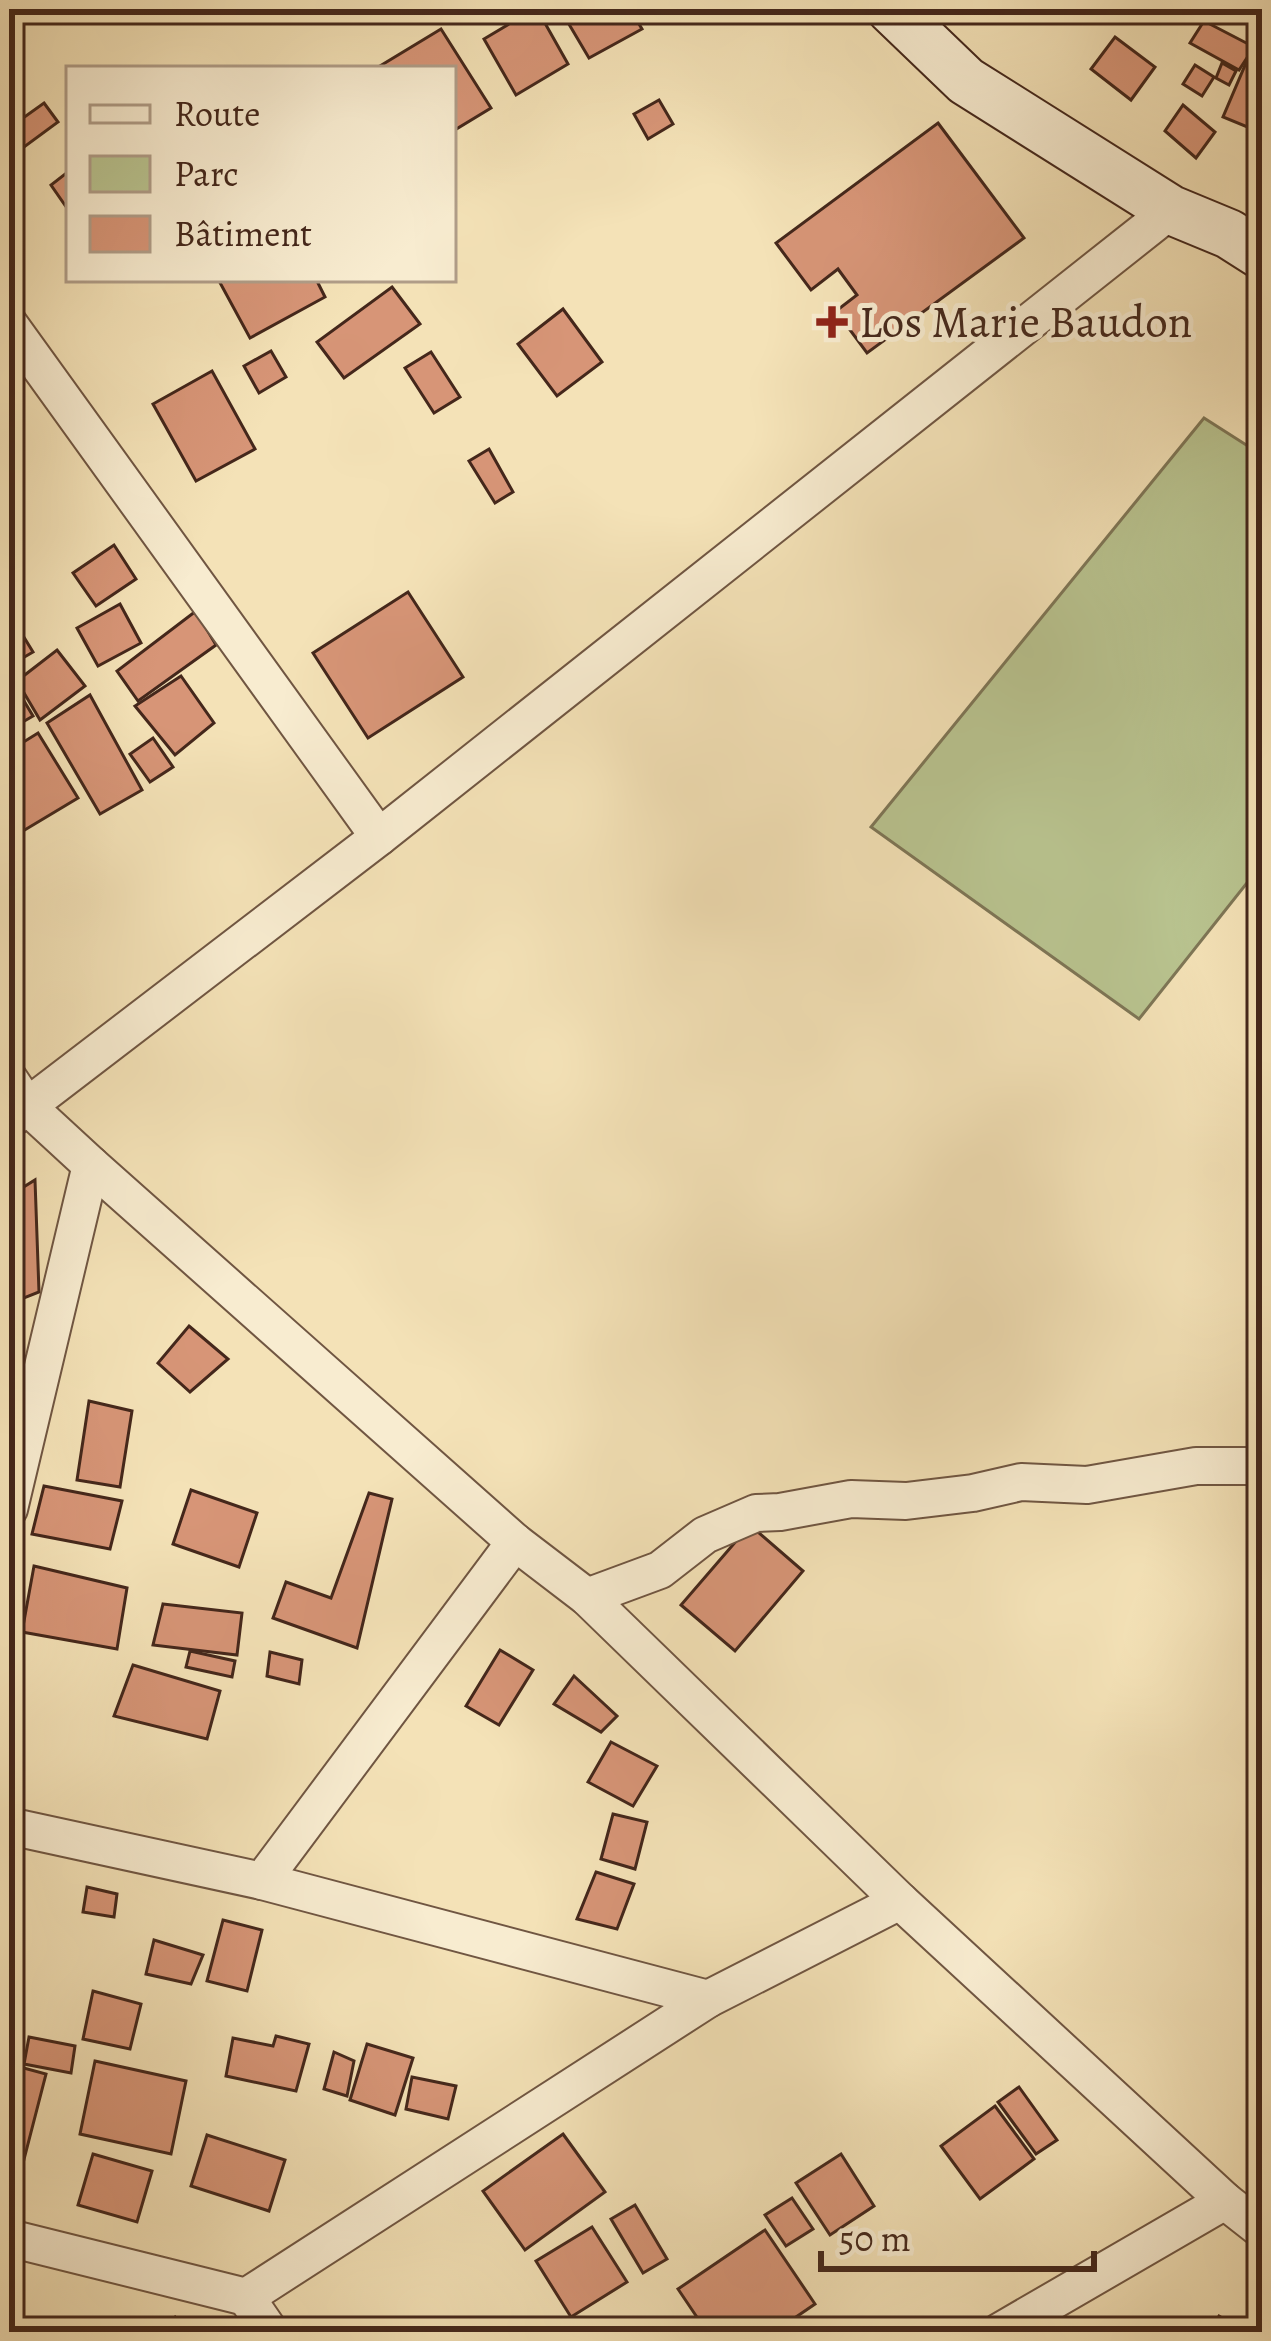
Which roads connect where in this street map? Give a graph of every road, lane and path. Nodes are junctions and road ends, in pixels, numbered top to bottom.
1 (891, 9) edge
2 (1171, 210) junction
3 (1262, 255) edge
4 (9, 324) edge
5 (379, 837) junction
6 (15, 1102) edge
7 (91, 1166) junction
8 (1262, 1466) edge
9 (9, 1509) edge
10 (514, 1542) junction
11 (587, 1597) junction
12 (9, 1826) edge
13 (262, 1881) junction
14 (900, 1901) junction
15 (708, 1999) junction
16 (1225, 2201) junction
17 (1262, 2230) edge
18 (9, 2238) edge
19 (246, 2297) junction
20 (270, 2332) edge
21 (999, 2332) edge

1 - 2 street
2 - 3 street
2 - 5 street
4 - 5 street
5 - 6 street
6 - 7 street
7 - 9 street
7 - 10 street
8 - 11 street
10 - 11 street
10 - 13 street
11 - 14 street
12 - 13 street
13 - 15 street
14 - 15 street
14 - 16 street
15 - 19 street
16 - 17 street
16 - 21 street
18 - 19 street
19 - 20 street

